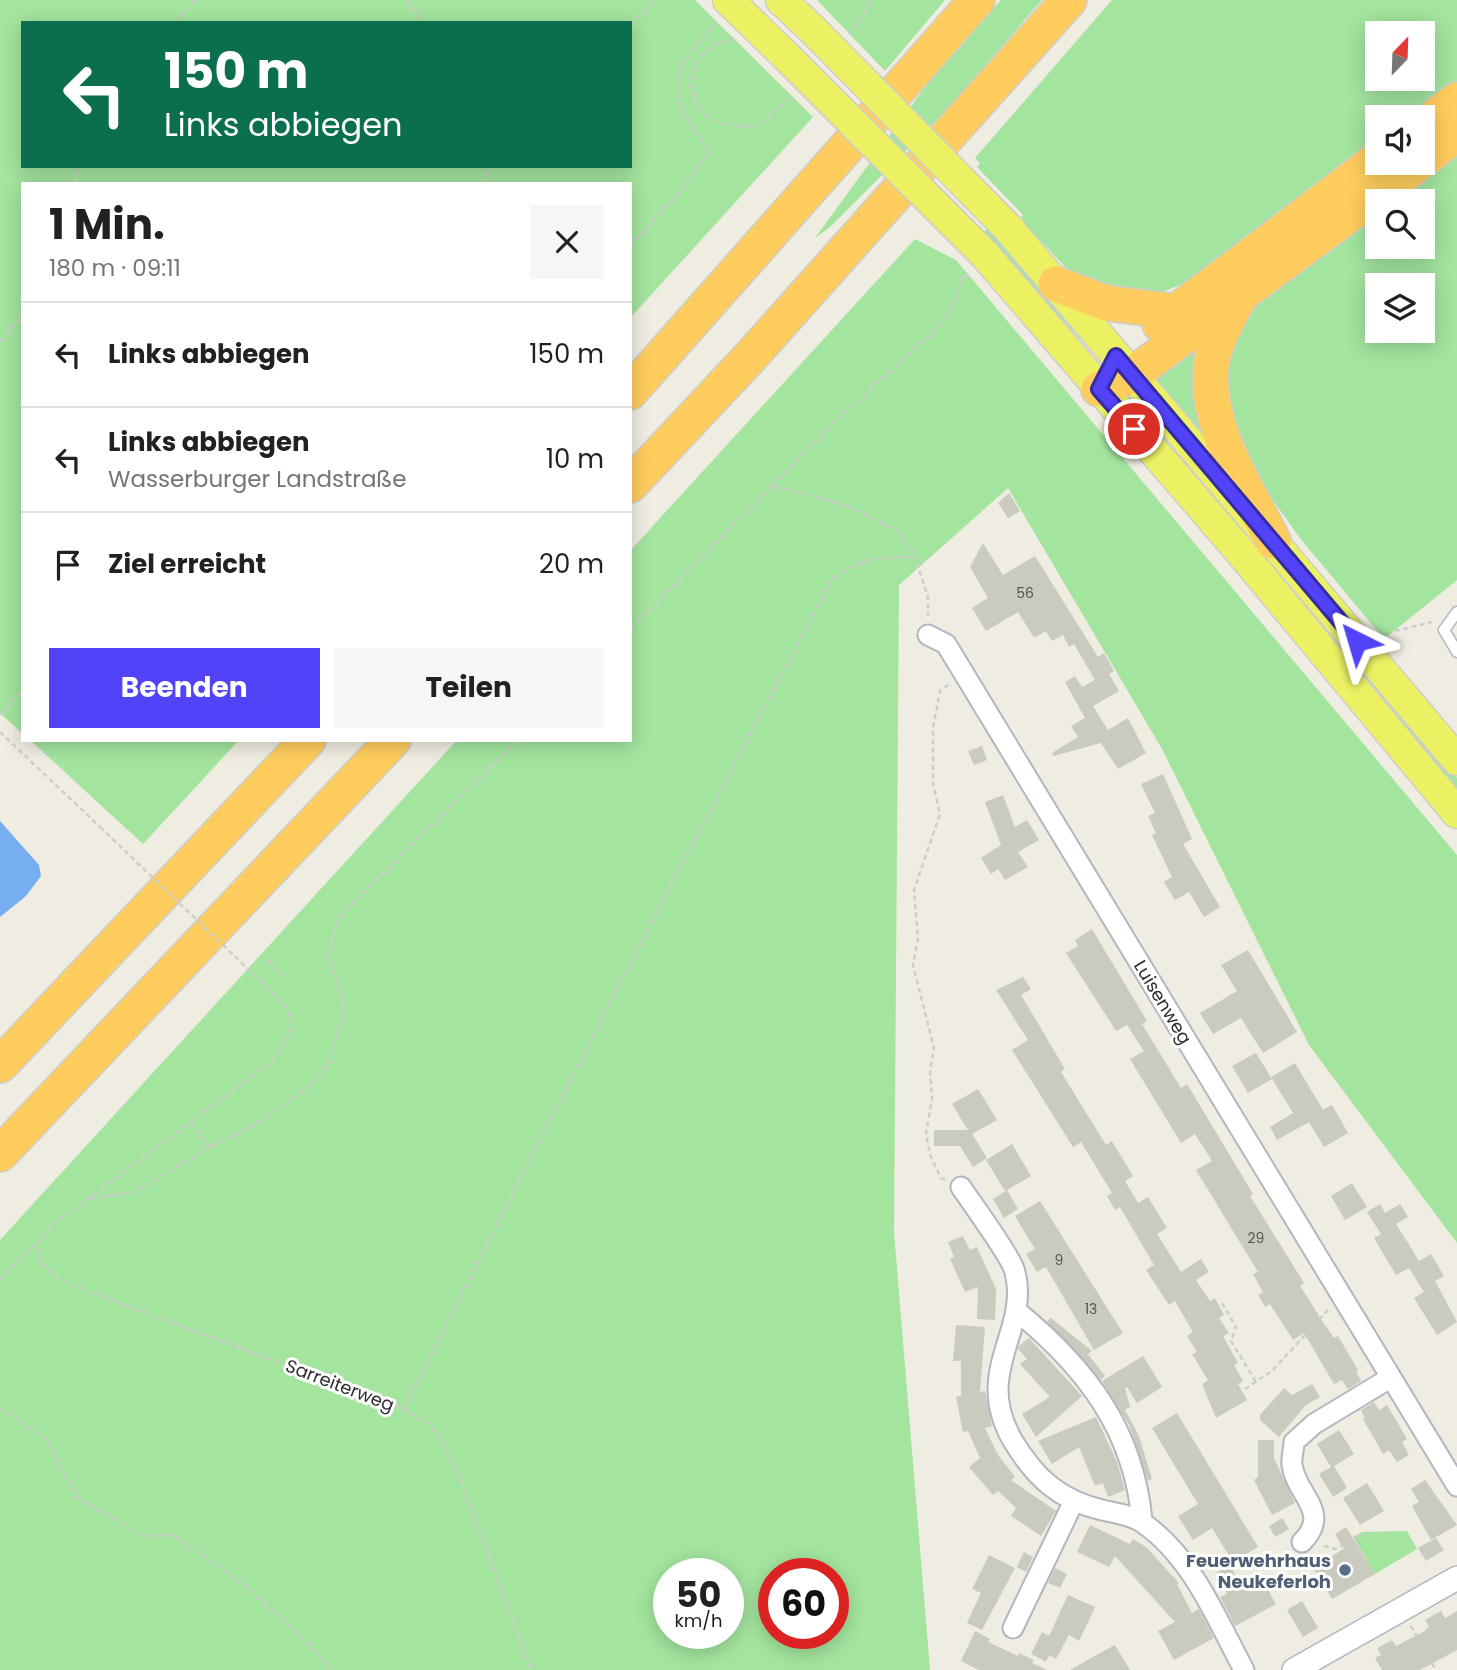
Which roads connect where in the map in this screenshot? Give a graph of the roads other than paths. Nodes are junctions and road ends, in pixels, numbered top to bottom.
1 (781, 0) edge
2 (977, 0) edge
3 (1069, 0) edge
4 (724, 9) edge
5 (1457, 100) edge
6 (1435, 117) edge
7 (1457, 133) edge
8 (1435, 150) edge
9 (1365, 169) edge
10 (1402, 175) edge
11 (1056, 284) junction
12 (1240, 295) junction
13 (1178, 312) junction
14 (1124, 366) junction
15 (1099, 389) junction
16 (632, 390) edge
17 (632, 483) edge
18 (1273, 541) junction
19 (1455, 614) edge
20 (928, 635) road end
21 (1457, 652) edge
22 (306, 742) edge
23 (391, 742) edge
24 (1457, 760) edge
25 (1457, 813) edge
26 (0, 1065) edge
27 (0, 1154) edge
28 (961, 1187) road end
29 (1018, 1312) junction
30 (1390, 1378) junction
31 (1457, 1486) edge
32 (1073, 1503) junction
33 (1142, 1521) junction
34 (1302, 1542) dead end
35 (1457, 1578) edge
36 (1013, 1628) dead end
37 (1244, 1670) edge
38 (1294, 1670) edge

1 - 11 main road, bridge
2 - 16 highway
3 - 17 highway
4 - 15 main road, bridge
5 - 6 highway
7 - 8 highway
9 - 13 highway
10 - 12 highway
11 - 13 highway
11 - 14 main road
12 - 14 highway
12 - 18 highway
13 - 14 highway
14 - 15 highway
14 - 18 main road
15 - 25 main road
18 - 24 main road
19 - 21 lane
20 - 30 street, Luisenweg
22 - 26 highway
23 - 27 highway
28 - 29 street
29 - 32 street
29 - 33 street
30 - 31 street, Luisenweg
30 - 34 street
32 - 33 street
32 - 36 street
33 - 37 street
35 - 38 street

